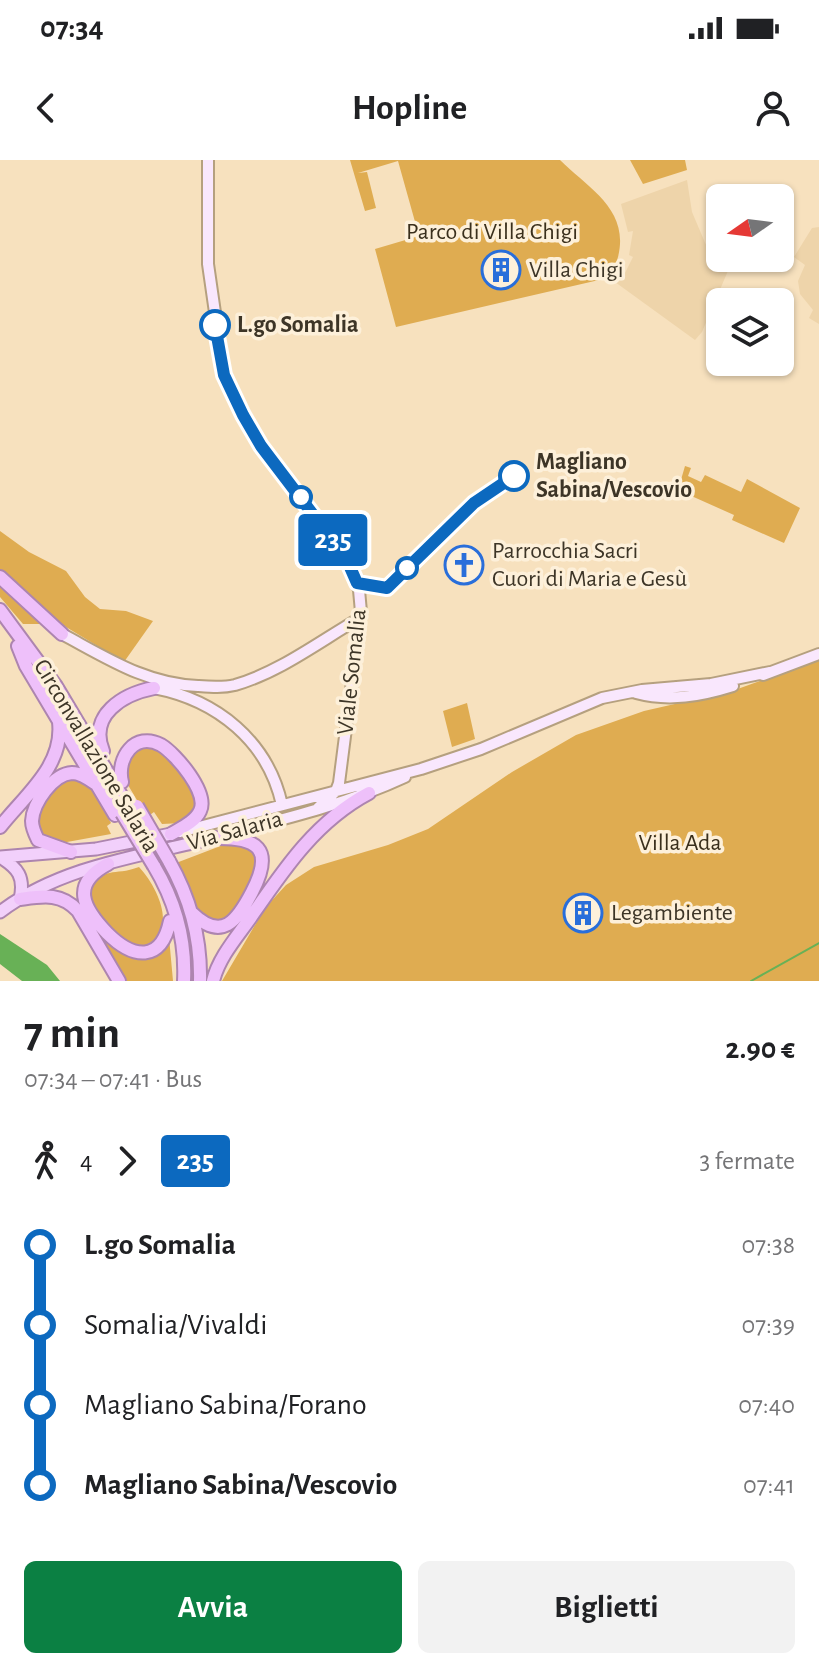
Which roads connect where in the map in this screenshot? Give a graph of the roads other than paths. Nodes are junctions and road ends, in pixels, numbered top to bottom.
1 (208, 160) edge
2 (0, 577) edge
3 (0, 610) edge
4 (360, 618) junction
5 (0, 623) edge
6 (62, 634) joint
7 (18, 646) junction
8 (819, 654) edge
9 (199, 686) junction
10 (154, 688) joint
11 (64, 699) junction
12 (196, 699) junction
13 (58, 719) junction
14 (103, 751) junction
15 (421, 769) junction
16 (122, 782) junction
17 (98, 785) junction
18 (336, 791) junction
19 (369, 793) junction
20 (282, 805) junction
21 (317, 809) junction
22 (126, 811) junction
23 (0, 827) edge
24 (171, 834) junction
25 (214, 838) junction
26 (71, 852) junction
27 (0, 857) edge
28 (108, 864) junction
29 (158, 865) junction
30 (20, 899) junction
31 (2, 911) edge
32 (192, 913) junction
33 (170, 921) junction
34 (119, 981) edge
35 (177, 981) edge
36 (184, 981) edge
37 (192, 981) edge
38 (200, 981) edge
39 (213, 981) edge

1 - 4 main road, Viale Somalia
2 - 6 highway
3 - 11 highway, Circonvallazione Salaria
4 - 9 main road
4 - 18 main road, Viale Somalia
5 - 7 highway, Circonvallazione Salaria
6 - 9 main road
7 - 13 highway
7 - 22 highway, Circonvallazione Salaria
8 - 15 main road, Via Salaria
9 - 12 main road
10 - 12 main road
10 - 14 highway
11 - 14 highway
11 - 22 highway, Circonvallazione Salaria
12 - 20 main road
13 - 17 highway
13 - 23 highway
14 - 16 highway
15 - 18 main road, Via Salaria
15 - 19 main road, Via Salaria
16 - 22 highway
16 - 24 highway
17 - 22 highway
17 - 26 highway
18 - 20 main road, Via Salaria
18 - 21 main road
19 - 21 main road, Via Salaria
19 - 39 highway
20 - 24 main road, Via Salaria
21 - 25 main road, Via Salaria
22 - 29 highway, Circonvallazione Salaria
24 - 26 main road, Via Salaria
25 - 28 main road, Via Salaria
25 - 32 highway
26 - 27 main road, Via Salaria
27 - 30 main road
28 - 30 main road, Via Salaria
28 - 33 highway
29 - 32 highway
29 - 33 highway
29 - 36 highway
29 - 37 highway
30 - 31 main road, Via Salaria
30 - 34 highway
32 - 38 highway
33 - 35 highway

